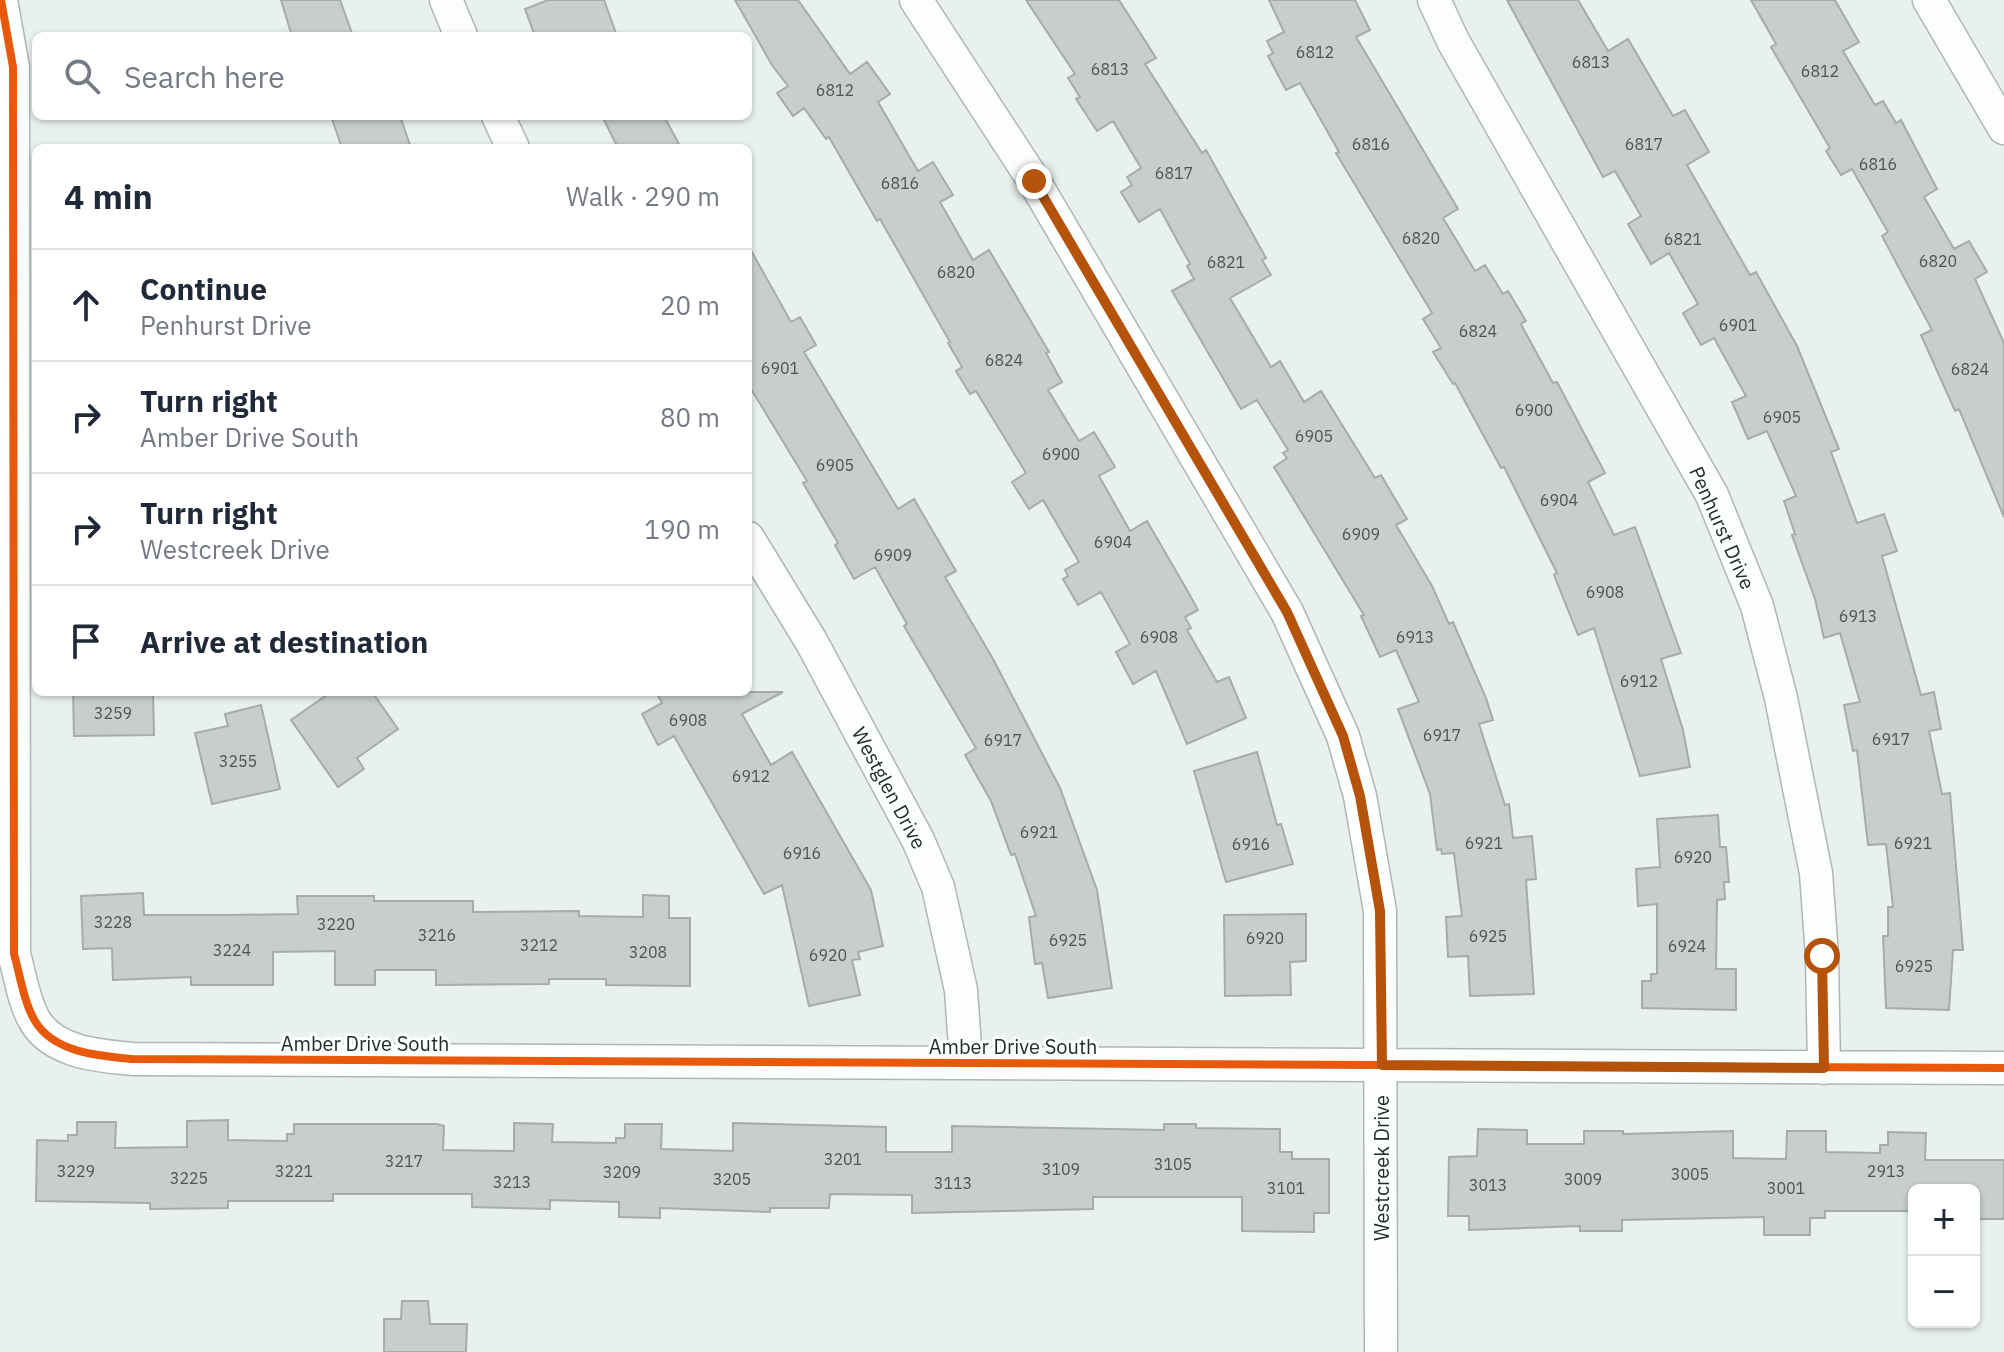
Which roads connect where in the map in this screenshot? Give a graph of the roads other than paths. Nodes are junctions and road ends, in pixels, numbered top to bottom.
1 (1, 0) edge
2 (446, 0) edge
3 (916, 0) edge
4 (1434, 0) edge
5 (1929, 0) edge
6 (459, 32) edge
7 (500, 120) edge
8 (2004, 128) edge
9 (511, 144) edge
10 (752, 545) edge
11 (26, 600) edge
12 (966, 1062) junction
13 (1382, 1065) junction
14 (1824, 1068) junction
15 (2004, 1068) edge
16 (1381, 1352) edge

1 - 11 street
2 - 6 street
3 - 13 street, Westcreek Drive
4 - 14 street, Penhurst Drive
5 - 8 street
7 - 9 street
10 - 12 street, Westglen Drive
11 - 12 street, Amber Drive South
12 - 13 street, Amber Drive South
13 - 14 street, Amber Drive South
13 - 16 street, Westcreek Drive
14 - 15 street, Amber Drive South

